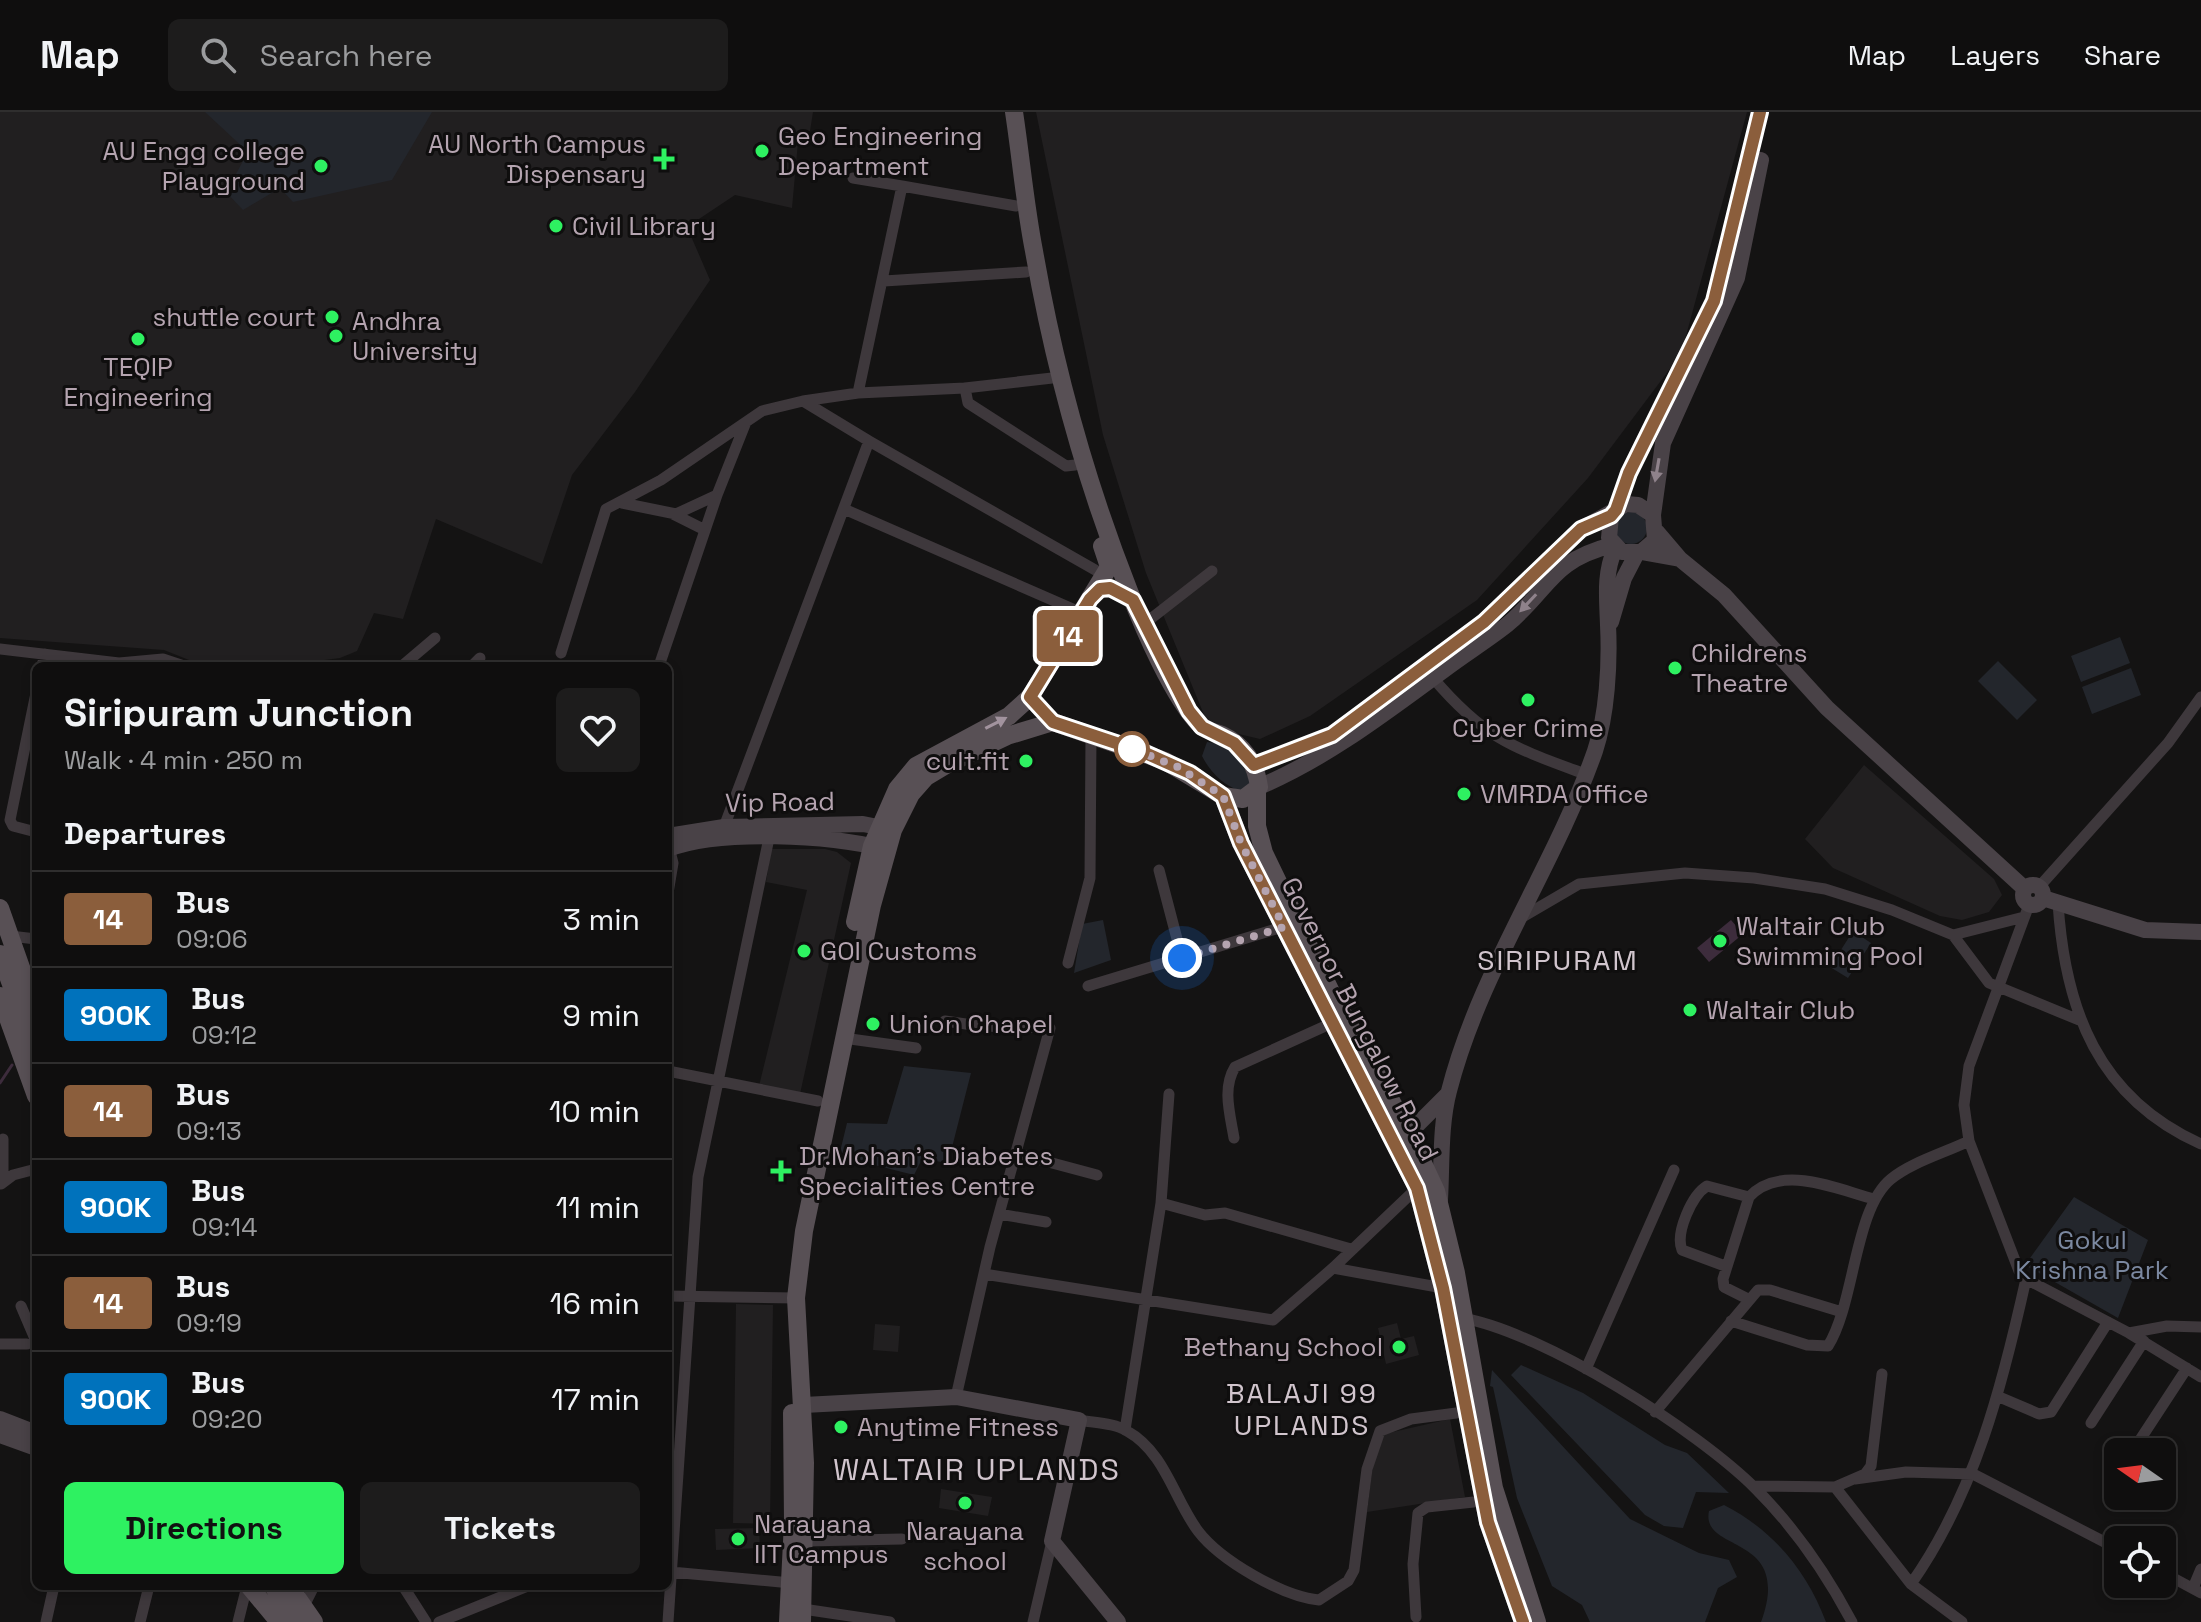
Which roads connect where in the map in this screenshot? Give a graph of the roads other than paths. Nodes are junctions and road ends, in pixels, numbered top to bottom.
1 (1001, 112) edge
2 (1014, 112) edge
3 (1760, 112) edge
4 (1771, 112) edge
5 (853, 178) dead end
6 (902, 186) junction
7 (1016, 206) junction
8 (1026, 272) junction
9 (884, 281) junction
10 (1056, 378) junction
11 (965, 388) junction
12 (858, 393) junction
13 (803, 401) junction
14 (746, 422) junction
15 (869, 441) junction
16 (1075, 465) junction
17 (717, 495) junction
18 (622, 503) junction
19 (844, 509) junction
20 (1614, 513) junction
21 (673, 514) junction
22 (1655, 523) junction
23 (705, 530) junction
24 (1614, 546) junction
25 (1639, 553) junction
26 (1680, 559) junction
27 (1212, 571) dead end
28 (1104, 575) junction
29 (1133, 600) junction
30 (1086, 606) junction
31 (1144, 624) junction
32 (1608, 627) junction
33 (435, 638) dead end
34 (0, 649) edge
35 (561, 653) dead end
36 (43, 660) edge
37 (80, 662) edge
38 (136, 662) edge
39 (172, 662) edge
40 (407, 662) edge
41 (660, 662) edge
42 (1433, 678) junction
43 (1030, 697) junction
44 (2201, 697) edge
45 (32, 713) edge
46 (1053, 722) junction
47 (1091, 736) junction
48 (1254, 765) junction
49 (1585, 774) junction
50 (1258, 788) junction
51 (1223, 796) junction
52 (724, 827) junction
53 (886, 828) junction
54 (32, 831) edge
55 (769, 838) junction
56 (672, 843) edge
57 (672, 844) edge
58 (880, 848) junction
59 (1159, 870) dead end
60 (2036, 900) junction
61 (0, 908) edge
62 (1517, 920) junction
63 (1291, 924) junction
64 (2201, 932) edge
65 (1953, 935) junction
66 (10, 936) junction
67 (32, 939) edge
68 (0, 954) edge
69 (1182, 958) junction
70 (1068, 963) dead end
71 (1088, 986) dead end
72 (1998, 986) junction
73 (0, 996) edge
74 (32, 999) edge
75 (2079, 1020) junction
76 (945, 1021) dead end
77 (1332, 1023) junction
78 (843, 1038) junction
79 (32, 1042) edge
80 (916, 1048) dead end
81 (672, 1072) edge
82 (32, 1080) edge
83 (717, 1081) junction
84 (1169, 1094) dead end
85 (1448, 1094) junction
86 (818, 1101) junction
87 (1400, 1137) junction
88 (1234, 1138) dead end
89 (3, 1139) dead end
90 (1969, 1141) junction
91 (2201, 1144) edge
92 (1015, 1153) junction
93 (1674, 1170) dead end
94 (32, 1171) edge
95 (1097, 1175) dead end
96 (2, 1182) edge
97 (1417, 1188) junction
98 (1749, 1197) junction
99 (1874, 1199) junction
100 (1161, 1203) junction
101 (1440, 1205) junction
102 (999, 1214) junction
103 (1046, 1222) dead end
104 (1351, 1249) junction
105 (1725, 1266) junction
106 (1333, 1268) junction
107 (984, 1274) junction
108 (2026, 1279) junction
109 (1443, 1288) junction
110 (672, 1296) edge
111 (690, 1296) junction
112 (790, 1297) junction
113 (1748, 1299) junction
114 (1144, 1301) junction
115 (21, 1306) dead end
116 (1842, 1312) junction
117 (1456, 1318) junction
118 (1731, 1321) junction
119 (2108, 1322) junction
120 (2201, 1327) edge
121 (2129, 1333) junction
122 (2144, 1341) junction
123 (32, 1342) edge
124 (0, 1344) edge
125 (2187, 1368) junction
126 (1586, 1369) junction
127 (1882, 1374) dead end
128 (2201, 1377) edge
129 (1997, 1396) junction
130 (956, 1397) junction
131 (804, 1405) junction
132 (1464, 1412) junction
133 (1655, 1412) junction
134 (0, 1419) edge
135 (1079, 1420) junction
136 (2091, 1423) dead end
137 (1125, 1430) junction
138 (32, 1431) edge
139 (0, 1435) edge
140 (2141, 1438) edge
141 (32, 1447) edge
142 (1973, 1474) junction
143 (1855, 1479) junction
144 (1753, 1486) junction
145 (1835, 1487) junction
146 (1483, 1501) junction
147 (672, 1538) edge
148 (902, 1539) dead end
149 (806, 1541) junction
150 (1052, 1541) junction
151 (2104, 1542) edge
152 (672, 1565) edge
153 (2201, 1569) edge
154 (2176, 1580) edge
155 (791, 1583) junction
156 (1911, 1584) junction
157 (53, 1590) edge
158 (148, 1590) edge
159 (247, 1590) edge
160 (251, 1590) edge
161 (277, 1590) edge
162 (291, 1590) edge
163 (313, 1590) edge
164 (406, 1590) edge
165 (518, 1590) edge
166 (669, 1590) edge
167 (2197, 1591) edge
168 (802, 1616) edge
169 (305, 1617) edge
170 (1416, 1617) dead end
171 (46, 1622) edge
172 (140, 1622) edge
173 (238, 1622) edge
174 (279, 1622) edge
175 (426, 1622) edge
176 (439, 1622) edge
177 (668, 1622) edge
178 (788, 1622) edge
179 (890, 1622) edge
180 (1033, 1622) edge
181 (1118, 1622) edge
182 (1523, 1622) edge
183 (1537, 1622) edge
184 (1852, 1622) edge
185 (1962, 1622) edge

1 - 7 main road
2 - 10 main road
3 - 20 street
4 -> 22 street
5 - 6 street
6 - 7 street
6 - 9 street
7 - 8 main road
8 - 9 street
8 - 10 main road
9 - 12 street
10 - 11 street
10 - 16 main road
10 - 29 main road
11 - 12 street
11 - 16 street
12 - 13 street
13 - 14 street
13 - 15 street
14 - 17 street
14 - 18 street
15 - 19 street
15 - 28 street
16 - 28 main road
17 - 21 street
17 - 23 street
18 - 21 street
18 - 35 street
19 - 30 street
19 - 52 street
20 - 22 street
20 - 24 street
20 - 48 street
21 - 23 street
22 - 25 street
22 - 26 street
23 - 41 street
24 - 25 street
24 - 32 street
24 -> 42 street
25 - 26 street
25 - 32 street
26 - 60 street
27 - 31 street
28 - 30 main road
29 - 30 main road
29 - 31 main road
30 - 43 main road
31 - 48 main road
32 - 49 street
33 - 40 street
34 - 36 street
36 - 37 street
38 - 39 street
42 - 49 street
42 - 50 street
43 - 46 main road
53 -> 43 main road
44 - 60 street
45 - 54 street
46 - 47 main road
46 - 53 main road
47 - 51 main road
47 - 70 street
48 - 50 main road
49 - 62 street
50 - 51 main road
50 - 63 main road
51 - 63 main road, Governor Bungalow Road
52 - 53 street, Vip Road
52 - 56 street, Vip Road
53 - 58 main road
55 - 57 street, Vip Road
55 - 58 street, Vip Road
55 - 83 street
58 - 78 main road
58 - 86 main road
59 - 69 street
60 - 64 street
60 - 65 street
60 - 72 street
60 - 75 street
61 - 66 main road
62 - 65 street
62 - 85 street
63 - 69 street
63 - 77 main road, Governor Bungalow Road
63 - 87 main road
65 - 72 street
66 - 67 street
66 - 74 main road
68 - 79 main road
69 - 71 street
72 - 75 street
72 - 90 street
73 - 82 main road
75 - 91 street
76 - 92 street
77 - 87 main road, Governor Bungalow Road
77 - 88 street
78 - 80 street
78 - 112 main road
81 - 83 street
83 - 86 street
83 - 111 street
84 - 100 street
85 - 87 street
85 - 101 street
86 - 112 main road
87 - 97 main road, Governor Bungalow Road
87 - 101 main road
89 - 96 street
90 - 99 street
90 - 108 street
92 - 95 street
92 - 102 street
93 - 126 street
94 - 96 street
97 - 104 street
97 - 109 main road, Governor Bungalow Road
98 - 99 street
98 - 105 street
98 - 105 street
99 - 116 street
100 - 104 street
100 - 114 street
101 - 117 main road
102 - 103 street
102 - 107 street
104 - 106 street
105 - 113 street
106 - 109 street
106 - 114 street
107 - 114 street
107 - 130 street
108 - 119 street
108 - 129 street
109 - 117 main road, Governor Bungalow Road
110 - 111 street
111 - 112 street
111 - 147 street
112 - 131 main road
112 - 155 main road
113 - 116 street
113 - 118 street
114 - 137 street
115 - 123 street
116 - 118 street
117 - 126 street
117 - 132 main road
117 - 183 main road
118 - 133 street
119 - 121 street
119 - 129 street
120 - 121 street
121 - 122 street
122 - 125 street
122 - 136 street
123 - 124 street
125 - 128 street
125 - 140 street
126 - 133 street
127 - 143 street
129 - 142 street
130 - 131 street
130 - 135 street
131 - 149 main road
132 - 137 street
132 - 146 main road
133 - 144 street
134 - 138 street
135 - 137 street
135 - 150 street
139 - 141 street
142 - 143 street
142 - 151 street
142 - 156 street
143 - 145 street
144 - 145 street
144 - 184 street
145 - 156 street
146 - 170 street
146 - 182 main road
148 - 149 street
149 - 168 main road
150 - 180 street
150 - 181 street
152 - 155 street
153 - 167 street
154 - 167 street
155 - 178 main road
156 - 185 street
157 - 171 street
158 - 172 street
159 - 173 street
160 - 174 main road
161 - 169 main road
162 - 169 main road
163 - 169 street
164 - 175 street
165 - 176 street
166 - 177 street
168 - 179 street

